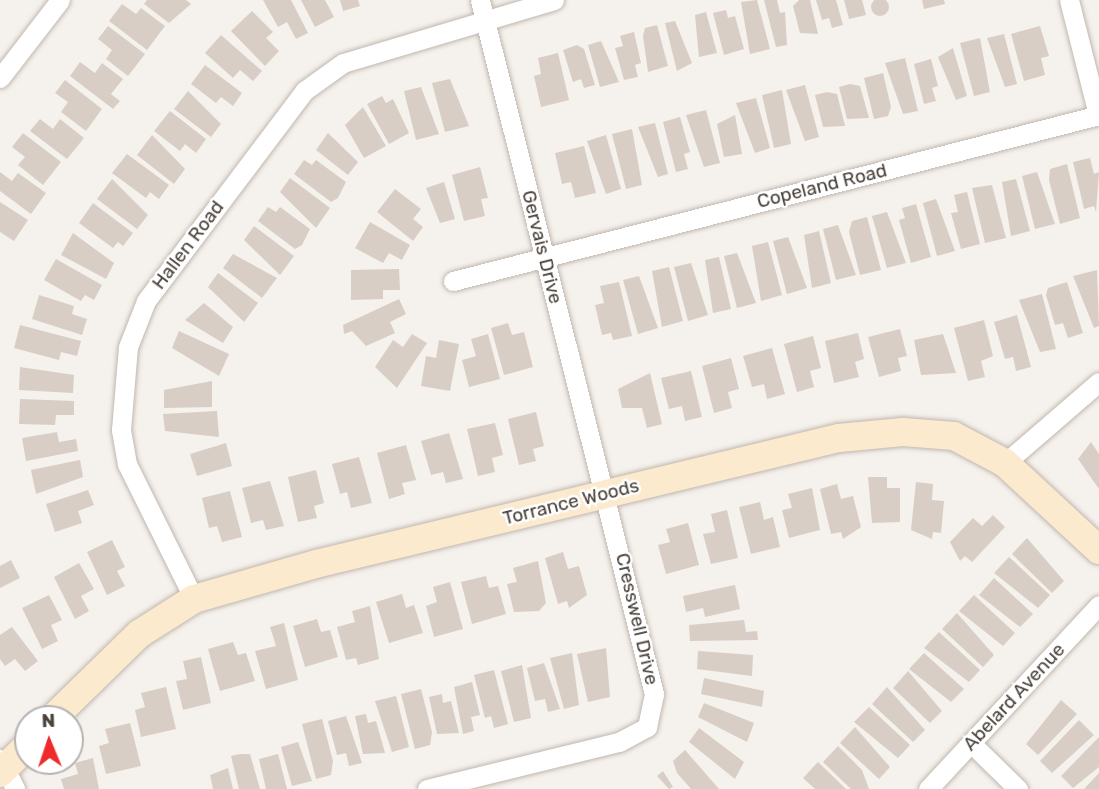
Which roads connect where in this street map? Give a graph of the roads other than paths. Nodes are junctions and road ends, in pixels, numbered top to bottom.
1 (60, 0) edge
2 (554, 0) edge
3 (1069, 0) edge
4 (482, 9) edge
5 (0, 78) edge
6 (1099, 115) edge
7 (545, 257) junction
8 (453, 281) dead end
9 (1099, 382) edge
10 (1005, 463) junction
11 (606, 494) junction
12 (1099, 550) edge
13 (194, 600) junction
14 (1099, 606) edge
15 (66, 705) edge
16 (971, 743) junction
17 (427, 789) edge
18 (928, 789) edge
19 (1018, 789) edge

1 - 5 street
2 - 4 street, Hallen Road
3 - 6 street
4 - 7 street, Gervais Drive
4 - 13 street, Hallen Road
6 - 7 street, Copeland Road
7 - 8 street, Copeland Road
7 - 11 street, Gervais Drive
9 - 10 street
10 - 11 street, Torrance Woods
10 - 12 street, Torrance Woods
11 - 13 street, Torrance Woods
11 - 17 street, Cresswell Drive
13 - 15 street, Torrance Woods
14 - 16 street, Abelard Avenue
16 - 18 street, Abelard Avenue
16 - 19 street

